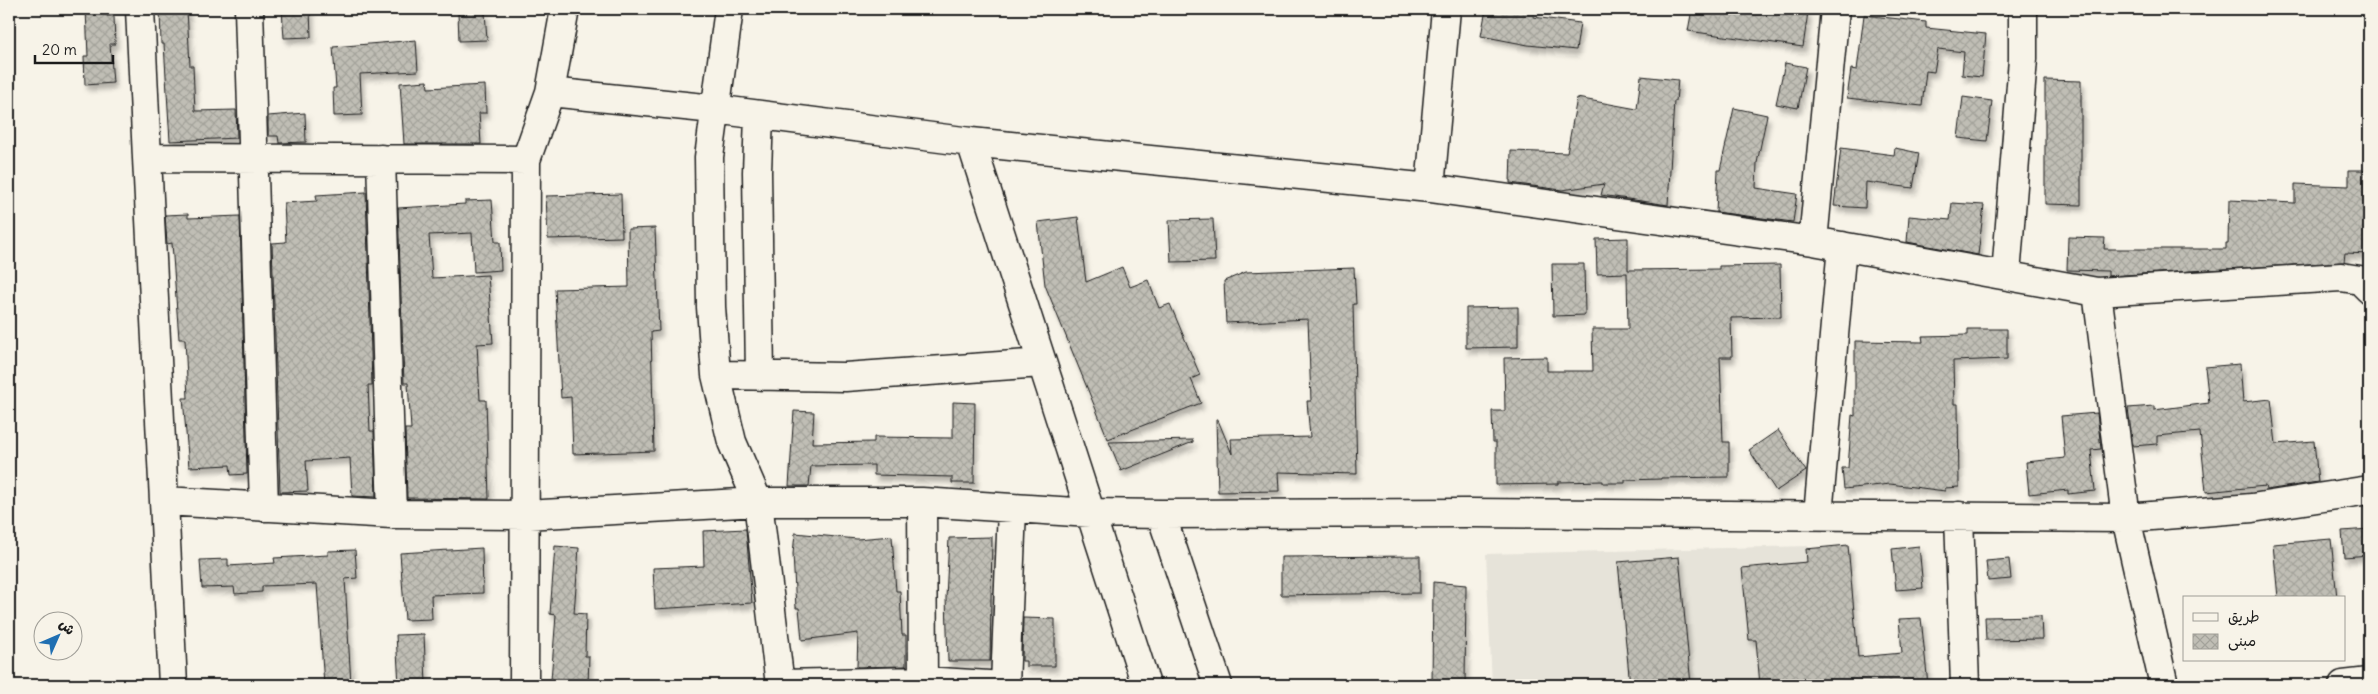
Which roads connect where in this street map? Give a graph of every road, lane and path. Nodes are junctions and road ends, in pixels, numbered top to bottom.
1 (140, 9) edge
2 (249, 9) edge
3 (565, 9) edge
4 (729, 9) edge
5 (1446, 9) edge
6 (1834, 9) edge
7 (2023, 9) edge
8 (550, 92) junction
9 (714, 109) junction
10 (758, 115) junction
11 (971, 142) junction
12 (147, 158) junction
13 (381, 159) junction
14 (254, 160) junction
15 (526, 160) junction
16 (1430, 188) junction
17 (1813, 240) junction
18 (1842, 246) junction
19 (2006, 275) junction
20 (2369, 289) edge
21 (2097, 292) junction
22 (1042, 363) junction
23 (716, 376) junction
24 (760, 376) junction
25 (2369, 490) edge
26 (164, 502) junction
27 (758, 502) junction
28 (922, 502) junction
29 (264, 507) junction
30 (1012, 509) junction
31 (1090, 513) junction
32 (392, 514) junction
33 (1161, 514) junction
34 (525, 515) junction
35 (1818, 515) junction
36 (1959, 516) junction
37 (2126, 518) junction
38 (922, 681) junction
39 (2369, 682) edge
40 (173, 685) edge
41 (524, 685) edge
42 (780, 685) edge
43 (989, 685) edge
44 (1005, 685) edge
45 (1146, 685) edge
46 (1218, 685) edge
47 (1964, 685) edge
48 (2164, 685) edge
49 (2343, 685) edge

1 - 12 street
2 - 14 street
3 - 8 street
4 - 9 street
5 - 16 street
6 - 17 street
7 - 19 street
8 - 9 street
8 - 15 street
9 - 10 street
9 - 23 street
10 - 11 street
10 - 24 street
11 - 16 street
11 - 22 street
12 - 14 street
12 - 26 street
13 - 14 street
13 - 15 street
13 - 32 street
14 - 29 street
15 - 34 street
16 - 17 street
17 - 18 street
18 - 19 street
18 - 35 street
19 - 21 street
20 - 21 street
21 - 37 street
22 - 24 street
22 - 31 street
23 - 24 street
23 - 27 street
25 - 37 street
26 - 29 street
26 - 40 street
27 - 28 street
27 - 34 street
27 - 42 street
28 - 30 street
28 - 38 street
29 - 32 street
30 - 31 street
30 - 44 street
31 - 33 street
31 - 45 street
32 - 34 street
33 - 35 street
33 - 46 street
34 - 41 street
35 - 36 street
36 - 37 street
36 - 47 street
37 - 48 street
38 - 42 street
38 - 43 street
39 - 49 street

